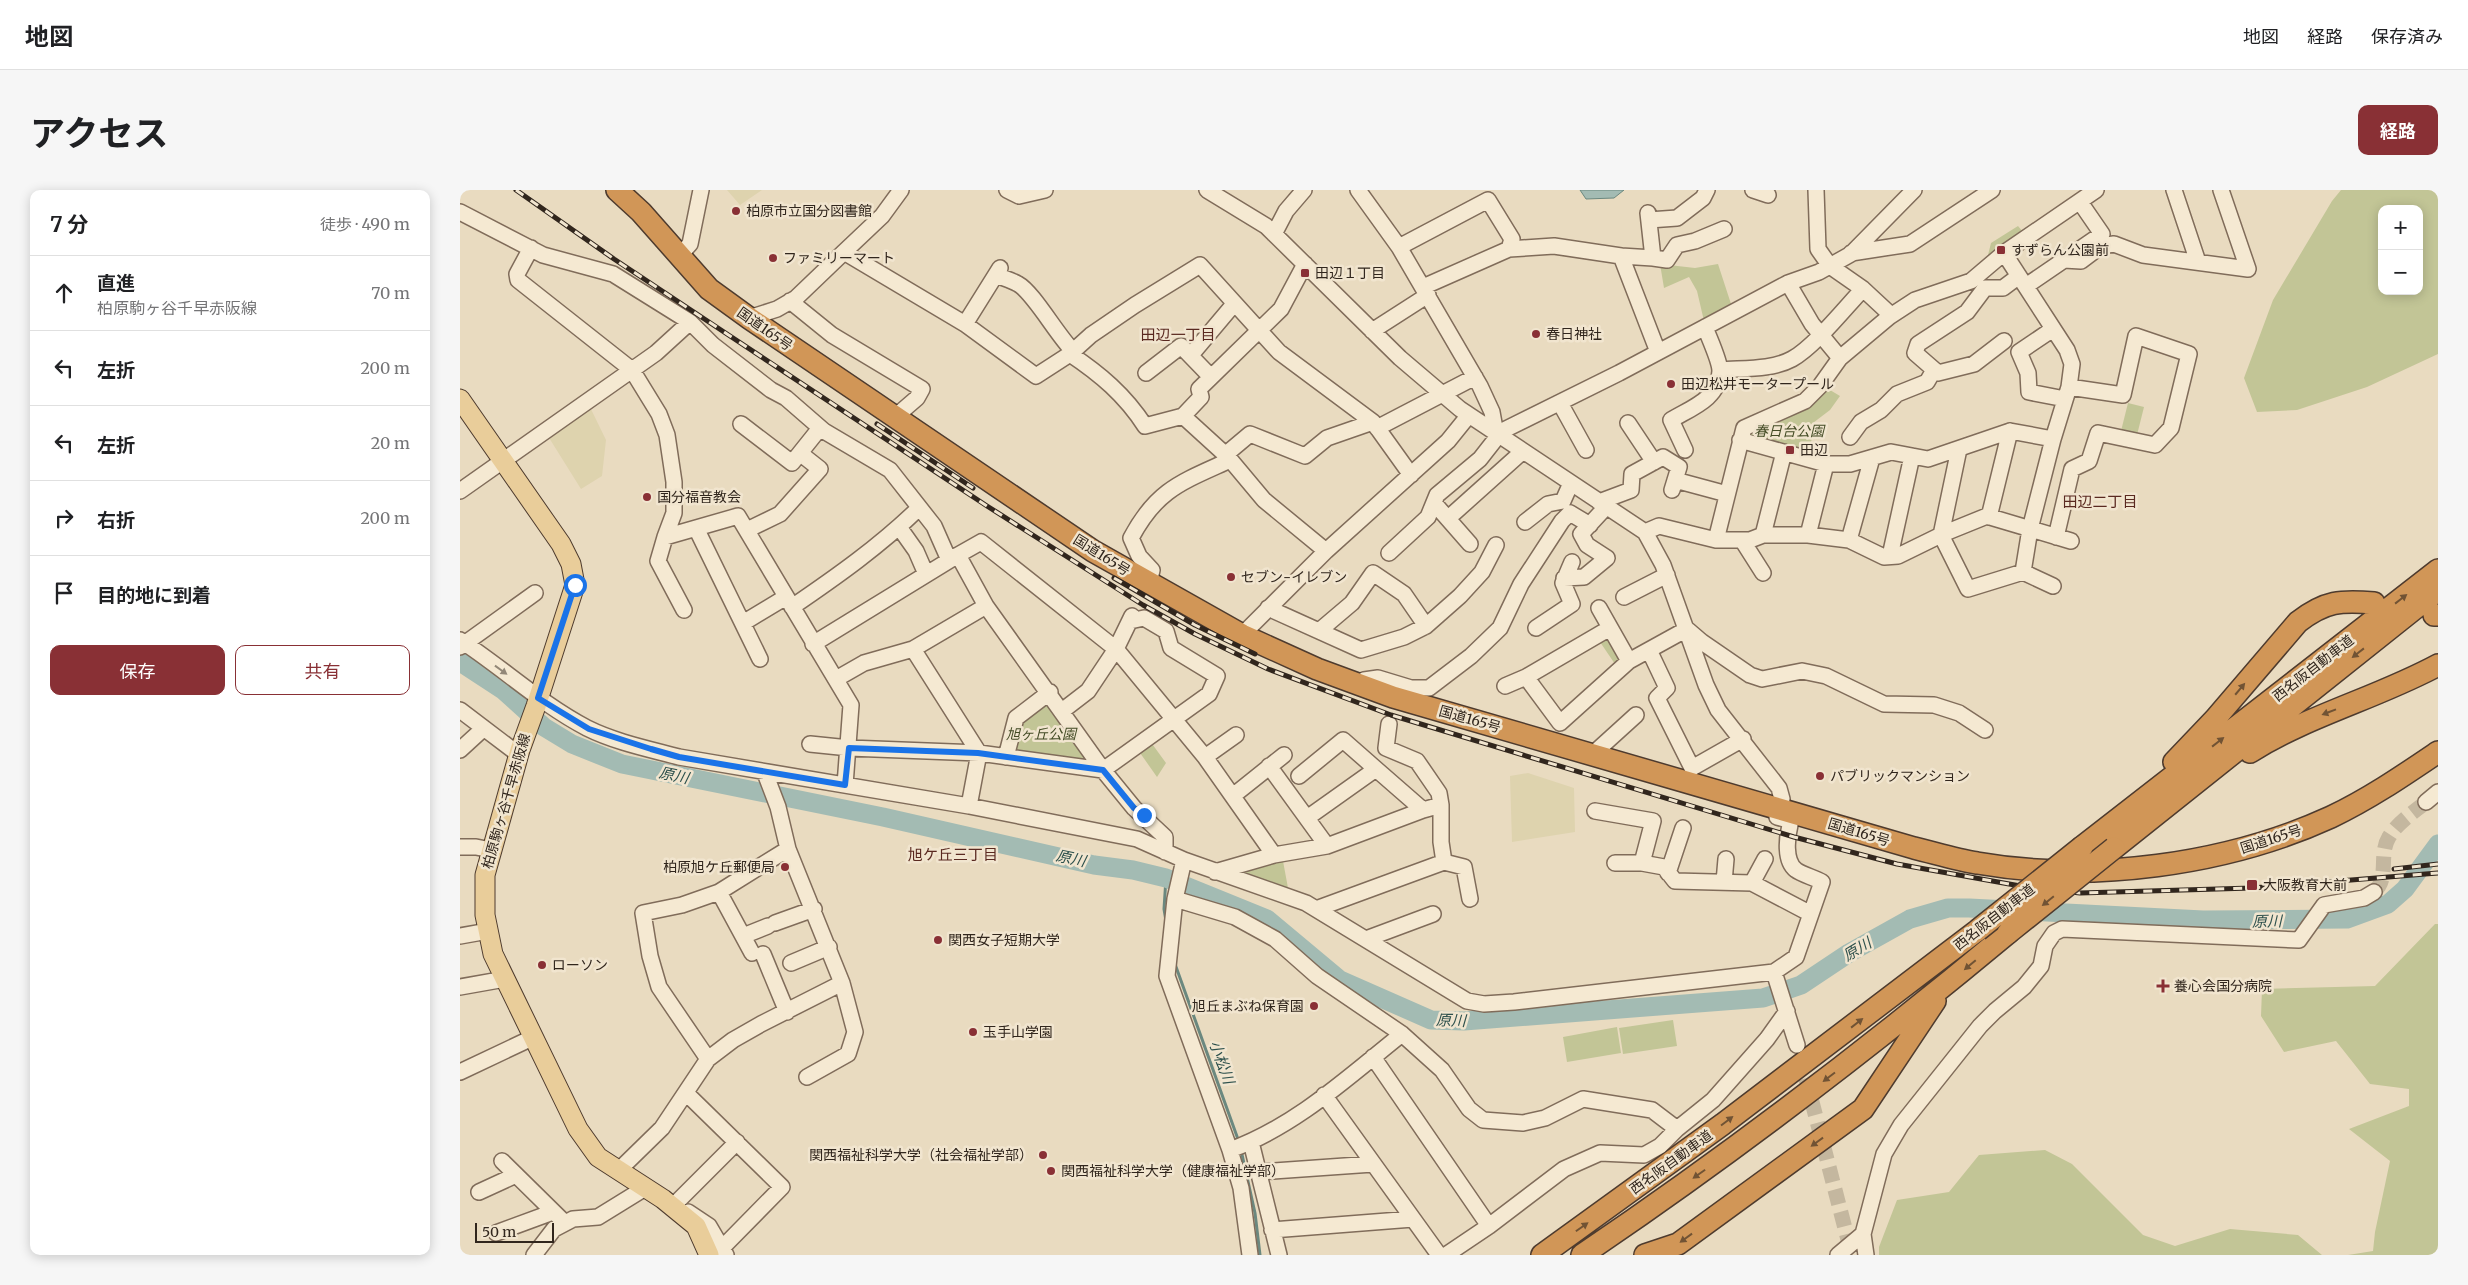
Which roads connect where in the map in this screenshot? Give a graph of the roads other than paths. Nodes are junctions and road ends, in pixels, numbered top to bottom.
1 (617, 190) edge
2 (700, 190) edge
3 (901, 190) edge
4 (1007, 190) edge
5 (1045, 190) edge
6 (1207, 190) edge
7 (1304, 190) edge
8 (1358, 190) edge
9 (1707, 190) edge
10 (1753, 190) edge
11 (1816, 190) edge
12 (1914, 190) edge
13 (1992, 190) edge
14 (2096, 190) edge
15 (2174, 190) edge
16 (2221, 190) edge
17 (1768, 195) dead end
18 (2080, 202) junction
19 (460, 212) edge
20 (1724, 229) dead end
21 (1274, 234) junction
22 (1399, 247) junction
23 (531, 248) junction
24 (1509, 249) junction
25 (844, 252) junction
26 (2004, 252) junction
27 (1852, 253) junction
28 (680, 256) junction
29 (1621, 256) junction
30 (1652, 258) junction
31 (2064, 260) junction
32 (2198, 262) junction
33 (1304, 264) junction
34 (1830, 266) junction
35 (2022, 281) junction
36 (1788, 283) junction
37 (1863, 289) junction
38 (1425, 291) junction
39 (790, 301) junction
40 (1234, 304) junction
41 (1891, 315) junction
42 (749, 318) junction
43 (690, 322) junction
44 (965, 324) junction
45 (1705, 327) junction
46 (2053, 329) junction
47 (1257, 330) junction
48 (1372, 331) junction
49 (1820, 335) junction
50 (2004, 341) dead end
51 (1658, 352) junction
52 (1072, 353) junction
53 (1190, 355) junction
54 (1840, 358) junction
55 (632, 370) junction
56 (1720, 370) junction
57 (1934, 370) junction
58 (1146, 373) dead end
59 (1211, 377) junction
60 (1475, 377) junction
61 (2067, 393) junction
62 (1442, 394) junction
63 (460, 399) edge
64 (1560, 403) junction
65 (1469, 415) junction
66 (1183, 416) junction
67 (895, 418) junction
68 (1628, 423) dead end
69 (741, 424) dead end
70 (1375, 425) junction
71 (820, 428) junction
72 (2010, 431) junction
73 (1497, 435) junction
74 (1850, 437) dead end
75 (1740, 440) junction
76 (2053, 440) junction
77 (1959, 449) junction
78 (1586, 450) dead end
79 (1522, 452) junction
80 (1784, 452) junction
81 (801, 454) junction
82 (1912, 456) junction
83 (1227, 457) junction
84 (1872, 458) junction
85 (503, 460) junction
86 (1661, 461) junction
87 (1826, 464) junction
88 (1411, 475) junction
89 (1571, 484) junction
90 (460, 490) edge
91 (1727, 494) junction
92 (1434, 503) junction
93 (1603, 504) junction
94 (919, 508) junction
95 (1454, 513) dead end
96 (1989, 517) junction
97 (1524, 522) dead end
98 (1590, 525) junction
99 (899, 527) junction
100 (696, 528) junction
101 (2030, 529) junction
102 (746, 530) junction
103 (1645, 532) junction
104 (1763, 535) junction
105 (1808, 535) junction
106 (1941, 535) junction
107 (665, 537) junction
108 (2056, 537) junction
109 (1716, 540) junction
110 (1742, 540) junction
111 (1849, 540) junction
112 (2071, 541) dead end
113 (1470, 544) dead end
114 (1496, 545) dead end
115 (1326, 551) junction
116 (1389, 553) dead end
117 (1890, 556) junction
118 (953, 557) junction
119 (1572, 562) dead end
120 (2438, 570) edge
121 (2023, 572) junction
122 (1763, 573) dead end
123 (926, 574) junction
124 (1666, 575) junction
125 (1564, 578) junction
126 (1149, 584) junction
127 (2053, 586) dead end
128 (2438, 590) edge
129 (535, 593) dead end
130 (1624, 597) dead end
131 (789, 602) junction
132 (2374, 603) dead end
133 (986, 606) junction
134 (1268, 608) junction
135 (1599, 608) dead end
136 (684, 610) dead end
137 (743, 622) junction
138 (1426, 626) junction
139 (1536, 628) dead end
140 (1610, 628) junction
141 (1687, 629) junction
142 (1320, 631) junction
143 (1242, 635) junction
144 (461, 643) edge
145 (813, 644) junction
146 (1116, 648) junction
147 (913, 649) junction
148 (1649, 650) junction
149 (760, 660) dead end
150 (1629, 661) junction
151 (2438, 665) edge
152 (1526, 677) junction
153 (836, 679) junction
154 (1357, 684) junction
155 (1505, 686) dead end
156 (1050, 692) junction
157 (537, 702) junction
158 (460, 710) edge
159 (1062, 711) junction
160 (1636, 715) dead end
161 (1175, 719) junction
162 (1389, 724) dead end
163 (484, 728) junction
164 (1985, 730) dead end
165 (1236, 735) dead end
166 (1743, 739) junction
167 (810, 744) dead end
168 (849, 748) junction
169 (460, 750) edge
170 (519, 752) junction
171 (2438, 752) edge
172 (978, 753) junction
173 (1593, 754) junction
174 (1284, 755) dead end
175 (1006, 757) junction
176 (1205, 757) junction
177 (1269, 766) junction
178 (1376, 768) junction
179 (1103, 770) junction
180 (1299, 776) dead end
181 (767, 777) junction
182 (845, 785) junction
183 (1234, 795) junction
184 (1441, 805) junction
185 (969, 806) junction
186 (1423, 810) junction
187 (1779, 810) junction
188 (1595, 811) dead end
189 (1307, 818) junction
190 (1683, 828) dead end
191 (1327, 846) junction
192 (460, 847) edge
193 (2082, 847) junction
194 (2114, 848) junction
195 (788, 849) junction
196 (491, 850) junction
197 (1165, 852) junction
198 (1274, 855) junction
199 (1765, 858) dead end
200 (1726, 859) dead end
201 (1444, 862) junction
202 (1615, 863) dead end
203 (1642, 863) junction
204 (1183, 865) junction
205 (1216, 872) junction
206 (1668, 873) junction
207 (1724, 882) junction
208 (1752, 883) junction
209 (718, 892) junction
210 (2374, 892) dead end
211 (1176, 896) junction
212 (1470, 899) dead end
213 (814, 909) junction
214 (1316, 909) junction
215 (1433, 914) dead end
216 (1811, 914) junction
217 (488, 931) junction
218 (460, 936) edge
219 (743, 936) junction
220 (1366, 939) junction
221 (829, 947) junction
222 (791, 963) dead end
223 (1775, 976) junction
224 (505, 979) junction
225 (842, 982) junction
226 (1946, 984) junction
227 (460, 987) edge
228 (1785, 1006) junction
229 (787, 1012) junction
230 (1402, 1034) junction
231 (534, 1038) junction
232 (1797, 1045) tunnel mouth
233 (1373, 1058) junction
234 (708, 1059) junction
235 (460, 1072) edge
236 (807, 1077) dead end
237 (687, 1094) junction
238 (1324, 1095) junction
239 (1677, 1129) junction
240 (737, 1142) junction
241 (1250, 1142) junction
242 (1230, 1150) junction
243 (502, 1161) dead end
244 (1374, 1164) junction
245 (618, 1171) junction
246 (1258, 1172) junction
247 (516, 1175) junction
248 (645, 1188) junction
249 (479, 1192) dead end
250 (669, 1201) junction
251 (553, 1212) junction
252 (1413, 1220) junction
253 (565, 1223) junction
254 (1489, 1226) junction
255 (1272, 1230) junction
256 (496, 1233) dead end
257 (1863, 1234) junction
258 (719, 1252) edge
259 (534, 1255) edge
260 (1250, 1255) edge
261 (1279, 1255) edge
262 (1439, 1255) edge
263 (1446, 1255) edge
264 (1542, 1255) edge
265 (1582, 1255) edge
266 (1645, 1255) edge
267 (1838, 1255) edge
268 (1866, 1255) edge

1 - 28 highway, 国道165号
2 - 28 street
3 - 25 street
4 - 5 street
6 - 21 street
7 - 21 street
8 - 22 street
9 - 30 street
10 - 17 street
11 - 34 street
12 - 27 street
13 - 27 street
14 - 18 street
15 - 32 street
16 - 32 street
18 - 26 street
18 - 31 street
19 - 23 street
20 - 30 street
21 - 33 street
22 - 24 street
22 - 38 street
23 - 43 street
23 - 55 street
24 - 29 street
24 - 38 street
25 - 39 street
25 - 44 street
26 - 35 street
26 - 41 street
27 - 34 street
28 - 42 highway, 国道165号
29 - 30 street
29 - 51 street
31 - 32 street
31 - 35 street
33 - 47 street
33 - 48 street
34 - 36 street
34 - 37 street
35 - 46 street
35 - 57 street
36 - 45 street
36 - 49 street
37 - 41 street
37 - 49 street
38 - 48 street
38 - 60 street
39 - 42 street
39 - 67 street
40 - 47 street
40 - 52 street
40 - 53 street
41 - 54 street
42 - 67 highway, 国道165号
43 - 55 street
43 - 71 street
44 - 52 street
44 - 52 street
45 - 51 street
45 - 56 street
46 - 61 street
46 - 61 street
47 - 59 street
47 - 70 street
48 - 62 street
49 - 54 street
49 - 56 street
50 - 57 street
51 - 64 street
52 - 66 street
53 - 58 street
53 - 59 street
54 - 75 street
55 - 85 street
55 - 107 street
56 - 86 street
57 - 74 street
59 - 66 street
60 - 62 street
60 - 73 street
61 - 76 street
61 - 108 street
62 - 65 street
62 - 70 street
63 - 85 main road, 柏原駒ヶ谷千早赤阪線
64 - 73 street
64 - 78 street
65 - 73 street
65 - 88 street
66 - 83 street
67 - 126 highway, 国道165号
68 - 86 street
69 - 81 street
70 - 83 street
70 - 88 street
71 - 81 street
71 - 94 street
72 - 76 street
72 - 77 street
72 - 96 street
73 - 79 street
73 - 92 street
75 - 80 street
75 - 91 street
76 - 101 street
77 - 82 street
77 - 106 street
79 - 89 street
79 - 95 street
80 - 87 street
80 - 104 street
81 - 102 street
82 - 84 street
82 - 117 street
83 - 115 street
83 - 126 street
84 - 87 street
84 - 111 street
85 - 90 street
85 - 157 main road, 柏原駒ヶ谷千早赤阪線
86 - 91 street
86 - 93 street
87 - 105 street
88 - 115 street
89 - 93 street
89 - 97 street
91 - 109 street
92 - 113 street
92 - 116 street
93 - 98 street
93 - 103 street
94 - 99 street
94 - 118 street
96 - 101 street
96 - 106 street
98 - 125 street
98 - 154 street
99 - 123 street
99 - 131 street
100 - 102 street
100 - 107 street
100 - 137 street
101 - 108 street
101 - 121 street
102 - 131 street
103 - 109 street
103 - 124 street
104 - 105 street
104 - 110 street
105 - 111 street
106 - 117 street
106 - 121 street
107 - 136 street
108 - 112 street
109 - 110 street
110 - 122 street
111 - 117 street
114 - 138 street
115 - 134 street
118 - 123 street
118 - 133 street
118 - 146 street
119 - 125 street
193 -> 120 highway, 西名阪自動車道
121 - 127 street
123 - 145 street
124 - 130 street
124 - 141 street
125 - 139 street
126 - 143 highway, 国道165号
128 -> 194 highway, 西名阪自動車道
129 - 144 street
131 - 137 street
131 - 145 street
193 -> 132 highway
133 - 147 street
133 - 156 street
134 - 142 street
134 - 143 street
135 - 140 street
137 - 149 street
138 - 142 street
138 - 142 street
140 - 150 street
140 - 152 street
141 - 148 street
141 - 164 street
141 - 166 street
143 - 154 highway, 国道165号
144 -> 157 street
145 - 153 street
146 - 159 street
146 - 161 street
146 - 161 street
147 - 153 street
147 - 172 street
148 - 150 street
148 - 166 street
150 - 152 street
151 -> 194 highway
152 - 155 street
153 - 168 street
154 - 173 highway, 国道165号
156 - 159 street
156 - 175 street
157 - 170 main road, 柏原駒ヶ谷千早赤阪線
157 - 181 street
158 - 163 street
159 - 179 street
160 - 173 street
161 - 176 street
161 - 179 street
162 - 184 street
163 - 169 street
163 - 170 street
165 - 176 street
166 - 187 street
167 - 168 street
168 - 172 street
168 - 182 street
170 - 196 main road, 柏原駒ヶ谷千早赤阪線
171 - 187 highway, 国道165号
172 - 175 street
172 - 185 street
173 - 187 highway, 国道165号
174 - 177 street
175 - 179 street
176 - 183 street
177 - 183 street
177 - 189 street
178 - 180 street
178 - 186 street
178 - 189 street
179 - 197 street
181 - 182 street
181 - 195 street
182 - 185 street
183 - 198 street
184 - 186 street
184 - 201 street
185 - 197 street
186 - 191 street
187 - 216 street
188 - 203 street
189 - 191 street
190 - 206 street
191 - 198 street
192 - 196 street
264 -> 193 highway, 西名阪自動車道, bridge
194 -> 226 highway, 西名阪自動車道, bridge
195 - 209 street
195 - 213 street
196 - 217 main road, 柏原駒ヶ谷千早赤阪線
197 - 204 street
198 - 205 street
199 - 208 street
200 - 207 street
201 - 212 street
201 - 214 street
202 - 203 street
203 - 206 street
204 - 205 street
204 - 211 street
205 - 214 street
206 - 207 street
207 - 208 street
208 - 216 street
209 - 219 street
209 - 234 street
210 - 257 street
211 - 230 street
211 - 242 street
213 - 219 street
213 - 221 street
214 - 220 street
215 - 220 street
216 - 223 street
217 - 218 street
217 - 224 main road, 柏原駒ヶ谷千早赤阪線
219 - 229 street
220 - 223 street
221 - 222 street
221 - 225 street
223 - 228 street
224 - 227 street
224 - 231 main road, 柏原駒ヶ谷千早赤阪線
225 - 229 street
225 - 236 street
226 -> 265 highway, 西名阪自動車道
226 -> 266 highway
228 - 232 street
228 - 239 street
229 - 234 street
230 - 233 street
230 - 239 street
231 - 235 street
231 - 245 main road, 柏原駒ヶ谷千早赤阪線
233 - 238 street
233 - 254 street
234 - 237 street
237 - 240 street
237 - 245 street
238 - 241 street
238 - 244 street
239 - 254 street
240 - 250 street
240 - 258 street
241 - 242 street
241 - 246 street
242 - 260 street
243 - 247 street
244 - 246 street
244 - 252 street
245 - 248 main road, 柏原駒ヶ谷千早赤阪線
246 - 255 street
247 - 249 street
247 - 251 street
248 - 250 main road, 柏原駒ヶ谷千早赤阪線
248 - 253 street
250 - 258 main road, 柏原駒ヶ谷千早赤阪線
251 - 253 street
251 - 256 street
252 - 255 street
252 - 262 street
253 - 259 street
254 - 263 street
255 - 261 street
257 - 267 street
257 - 268 street

